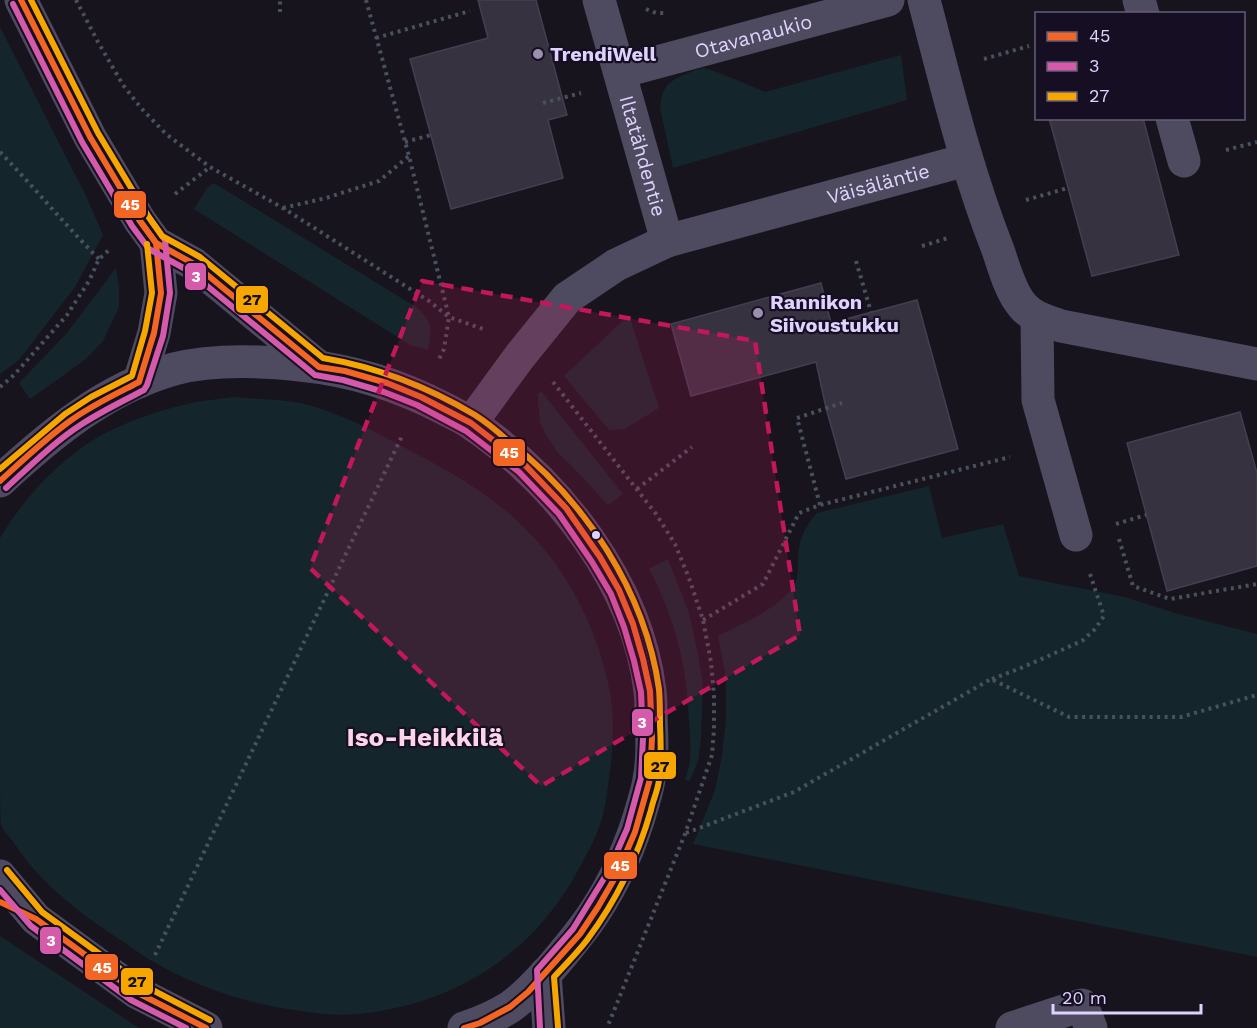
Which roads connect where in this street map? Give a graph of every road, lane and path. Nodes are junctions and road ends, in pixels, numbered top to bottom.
1 (21, 0) edge
2 (76, 0) edge
3 (280, 0) edge
4 (366, 0) edge
5 (599, 0) edge
6 (888, 0) edge
7 (924, 0) edge
8 (643, 8) dead end
9 (470, 11) dead end
10 (280, 12) dead end
11 (665, 13) dead end
12 (376, 38) junction
13 (1029, 46) dead end
14 (985, 59) dead end
15 (620, 72) junction
16 (581, 93) dead end
17 (543, 103) dead end
18 (1173, 120) edge
19 (431, 135) dead end
20 (405, 142) junction
21 (0, 152) edge
22 (409, 156) junction
23 (966, 160) junction
24 (1184, 161) dead end
25 (210, 167) junction
26 (1068, 188) dead end
27 (1023, 201) dead end
28 (283, 208) junction
29 (148, 232) junction
30 (667, 241) junction
31 (99, 259) junction
32 (856, 261) dead end
33 (871, 312) dead end
34 (449, 317) junction
35 (1037, 318) junction
36 (487, 330) dead end
37 (1257, 364) edge
38 (319, 367) junction
39 (139, 382) junction
40 (0, 387) edge
41 (842, 403) dead end
42 (471, 423) junction
43 (399, 444) dead end
44 (1051, 446) junction
45 (692, 447) dead end
46 (0, 481) edge
47 (637, 489) dead end
48 (820, 505) junction
49 (1146, 515) dead end
50 (1076, 535) joint
51 (1257, 584) edge
52 (703, 620) dead end
53 (991, 679) junction
54 (1257, 695) edge
55 (685, 834) dead end
56 (0, 876) edge
57 (0, 902) edge
58 (36, 919) junction
59 (161, 941) dead end
60 (545, 974) junction
61 (206, 1028) edge
62 (464, 1028) edge
63 (549, 1028) edge
64 (1012, 1028) edge
65 (1091, 1028) edge

1 - 29 street
2 - 25 path
3 - 10 path
4 - 12 path
5 - 15 street, Iltatähdentie
6 - 15 street, Otavanaukio
7 - 23 street
8 - 11 path
9 - 12 path
12 - 20 path
13 - 14 path
15 - 30 street, Iltatähdentie
16 - 17 path
18 - 24 street
19 - 20 path
20 - 22 path
21 - 31 path
22 - 28 path
22 - 34 path
23 - 30 street, Väisäläntie
23 - 35 street
25 - 28 path
25 - 29 path
26 - 27 path
28 - 34 path
29 - 31 path
29 - 38 street
29 - 39 street
30 - 42 street, Väisäläntie
31 - 40 path
32 - 33 path
34 - 36 path
35 - 37 street
35 - 44 street
38 - 39 street
38 - 42 street
39 - 46 street
41 - 48 path
42 - 60 street
43 - 59 path
44 - 48 path
44 - 50 street
45 - 47 path
48 - 52 path
49 - 51 path
50 - 53 path
53 - 54 path
53 - 55 path
56 - 58 street
57 - 58 street
58 - 61 street
60 - 62 street
60 - 63 street
64 - 65 street

